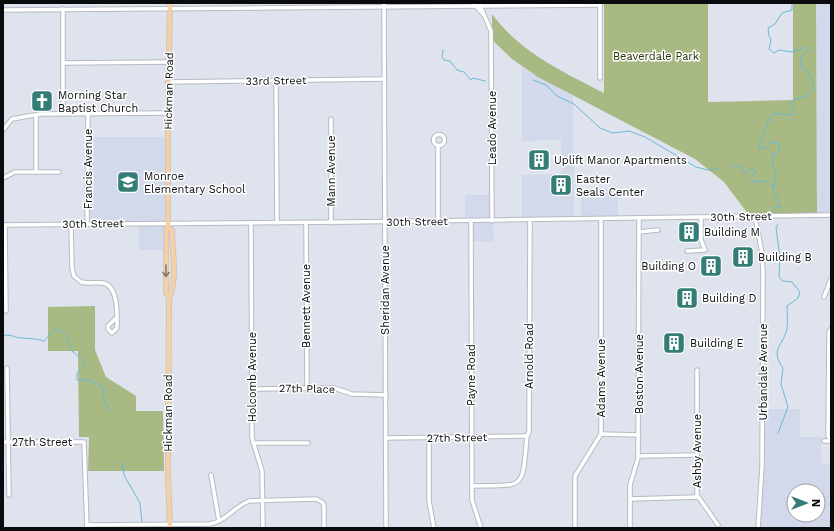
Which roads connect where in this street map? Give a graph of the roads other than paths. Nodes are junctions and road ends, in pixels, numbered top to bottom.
1 (274, 3) edge
2 (474, 4) edge
3 (480, 4) edge
4 (600, 4) edge
5 (384, 5) edge
6 (170, 6) edge
7 (274, 8) junction
8 (63, 9) junction
9 (3, 10) edge
10 (485, 16) junction
11 (169, 62) junction
12 (63, 63) junction
13 (600, 78) dead end
14 (384, 79) junction
15 (276, 81) junction
16 (168, 82) junction
17 (88, 113) junction
18 (168, 113) junction
19 (36, 114) junction
20 (63, 114) junction
21 (331, 119) dead end
22 (3, 130) edge
23 (438, 146) dead end
24 (36, 172) junction
25 (59, 172) dead end
26 (3, 178) edge
27 (831, 216) edge
28 (755, 217) junction
29 (701, 218) junction
30 (639, 219) junction
31 (530, 220) junction
32 (601, 220) junction
33 (438, 221) junction
34 (471, 221) junction
35 (492, 221) junction
36 (385, 222) junction
37 (251, 223) junction
38 (277, 223) junction
39 (306, 223) junction
40 (331, 223) junction
41 (71, 224) junction
42 (88, 224) junction
43 (4, 225) edge
44 (168, 225) junction
45 (658, 230) dead end
46 (639, 232) junction
47 (687, 251) dead end
48 (831, 279) edge
49 (824, 297) dead end
50 (6, 311) dead end
51 (116, 318) dead end
52 (830, 330) edge
53 (7, 368) dead end
54 (697, 370) dead end
55 (830, 384) edge
56 (307, 388) junction
57 (252, 389) junction
58 (386, 395) junction
59 (601, 434) junction
60 (639, 435) junction
61 (527, 436) junction
62 (472, 437) junction
63 (386, 438) junction
64 (428, 438) junction
65 (824, 441) dead end
66 (831, 441) edge
67 (3, 442) edge
68 (8, 442) junction
69 (253, 443) junction
70 (308, 443) dead end
71 (697, 455) junction
72 (638, 456) junction
73 (210, 475) dead end
74 (472, 486) junction
75 (9, 495) dead end
76 (698, 497) junction
77 (630, 499) junction
78 (262, 500) junction
79 (219, 522) junction
80 (718, 524) dead end
81 (170, 526) edge
82 (87, 527) edge
83 (263, 528) edge
84 (324, 528) edge
85 (386, 528) edge
86 (434, 528) edge
87 (481, 528) edge
88 (574, 528) edge
89 (630, 528) edge
90 (758, 528) edge

1 - 7 street
2 - 3 street
2 - 5 street
2 - 10 street
3 - 4 street
3 - 10 street
4 - 13 street
5 - 7 street
5 - 14 street, Sheridan Avenue
6 - 7 street
6 - 8 street
6 - 11 main road, Hickman Road
8 - 9 street
8 - 12 street
10 - 35 street, Leado Avenue
11 - 12 street
11 - 16 main road, Hickman Road
12 - 20 street
14 - 15 street, 33rd Street
14 - 36 street, Sheridan Avenue
15 - 16 street, 33rd Street
15 - 38 street
16 - 18 main road, Hickman Road
17 - 18 street
17 - 20 street
17 - 42 street, Francis Avenue
18 - 44 main road, Hickman Road
19 - 20 street
19 - 22 street
19 - 24 street
21 - 40 street, Mann Avenue
23 - 33 street
24 - 25 street
24 - 26 street
27 - 28 street, 30th Street
28 - 29 street, 30th Street
28 - 90 street, Urbandale Avenue
29 - 30 street, 30th Street
29 - 47 street
30 - 32 street, 30th Street
30 - 46 street, Boston Avenue
31 - 32 street, 30th Street
31 - 35 street, 30th Street
31 - 61 street, Arnold Road
32 - 59 street, Adams Avenue
33 - 34 street, 30th Street
33 - 36 street, 30th Street
34 - 35 street, 30th Street
34 - 62 street, Payne Road
36 - 40 street, 30th Street
36 - 58 street, Sheridan Avenue
37 - 38 street, 30th Street
37 - 44 street, 30th Street
37 - 57 street, Holcomb Avenue
38 - 39 street, 30th Street
39 - 40 street, 30th Street
39 - 56 street, Bennett Avenue
41 - 42 street, 30th Street
41 - 43 street, 30th Street
41 - 51 street
42 - 44 street, 30th Street
43 - 50 street
44 - 81 main road, Hickman Road
45 - 46 street
46 - 60 street, Boston Avenue
48 - 49 street
52 - 55 street
53 - 68 street
54 - 71 street, Ashby Avenue
55 - 66 street
56 - 57 street, 27th Place
56 - 58 street, 27th Place
57 - 69 street, Holcomb Avenue
58 - 63 street, Sheridan Avenue
59 - 60 street
59 - 88 street, Adams Avenue
60 - 72 street, Boston Avenue
61 - 62 street, 27th Street
61 - 74 street, Arnold Road
62 - 64 street, 27th Street
62 - 74 street, Payne Road
63 - 64 street, 27th Street
63 - 85 street, Sheridan Avenue
64 - 86 street
65 - 66 street
67 - 68 street, 27th Street
68 - 75 street
68 - 82 street, 27th Street
69 - 70 street
69 - 78 street, Holcomb Avenue
71 - 72 street
71 - 76 street, Ashby Avenue
72 - 77 street, Boston Avenue
73 - 79 street
74 - 87 street, Payne Road
76 - 77 street
76 - 80 street, Ashby Avenue
77 - 89 street, Boston Avenue
78 - 79 street
78 - 83 street, Holcomb Avenue
78 - 84 street
79 - 81 street
81 - 82 street

